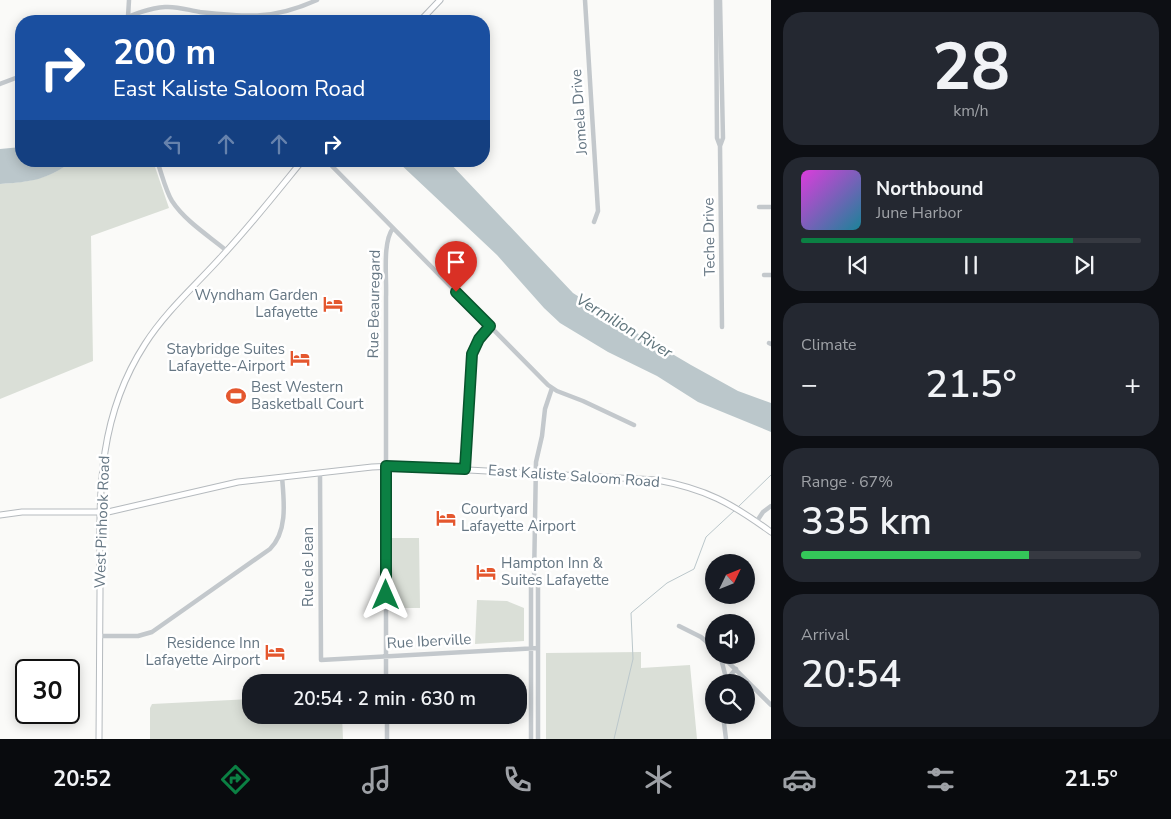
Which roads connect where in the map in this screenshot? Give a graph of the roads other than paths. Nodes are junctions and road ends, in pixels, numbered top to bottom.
1 (129, 0) edge
2 (317, 0) edge
3 (440, 0) edge
4 (585, 0) edge
5 (716, 0) edge
6 (720, 0) edge
7 (128, 15) edge
8 (134, 15) edge
9 (236, 15) edge
10 (264, 15) edge
11 (426, 15) edge
12 (719, 68) junction
13 (15, 78) edge
14 (0, 84) edge
15 (159, 167) edge
16 (297, 167) edge
17 (334, 167) edge
18 (759, 207) dead end
19 (771, 207) edge
20 (594, 222) dead end
21 (393, 228) junction
22 (227, 251) junction
23 (764, 275) dead end
24 (771, 275) edge
25 (490, 326) junction
26 (722, 327) dead end
27 (552, 388) junction
28 (634, 425) dead end
29 (386, 466) junction
30 (465, 469) junction
31 (536, 472) junction
32 (320, 473) junction
33 (282, 477) junction
34 (771, 506) edge
35 (100, 512) junction
36 (0, 515) edge
37 (757, 522) junction
38 (771, 532) edge
39 (534, 580) junction
40 (679, 626) dead end
41 (100, 636) junction
42 (705, 640) edge
43 (538, 648) junction
44 (531, 649) junction
45 (386, 656) junction
46 (321, 660) joint
47 (730, 664) edge
48 (736, 669) junction
49 (386, 674) edge
50 (732, 674) edge
51 (771, 705) edge
52 (387, 724) edge
53 (724, 724) edge
54 (99, 739) edge
55 (387, 739) edge
56 (531, 739) edge
57 (538, 739) edge
58 (726, 739) edge

1 - 7 street
2 - 10 street
3 - 11 main road
4 - 20 street, Jomela Drive
5 - 12 street, Teche Drive
6 - 12 street, Teche Drive
8 - 9 street
12 - 26 street, Teche Drive
13 - 14 street
15 - 22 street
16 - 22 main road, West Pinhook Road
17 - 21 street
18 - 19 street
21 - 25 street
21 - 29 street, Rue Beauregard
22 - 35 main road, West Pinhook Road
23 - 24 street
25 - 27 street
25 - 30 street
27 - 28 street
27 - 31 street
29 - 30 main road, East Kaliste Saloom Road
29 - 32 main road, East Kaliste Saloom Road
29 - 45 street, Rue Beauregard
30 - 31 main road, East Kaliste Saloom Road
31 - 37 main road, East Kaliste Saloom Road
31 - 39 street
32 - 33 main road, East Kaliste Saloom Road
32 - 46 street, Rue de Jean
33 - 35 main road, East Kaliste Saloom Road
33 - 41 street
34 - 37 street
35 - 36 main road, East Kaliste Saloom Road
35 - 41 main road, West Pinhook Road
37 - 38 main road, East Kaliste Saloom Road
39 - 43 street
39 - 44 street
40 - 42 street
41 - 54 main road, West Pinhook Road
43 - 44 street, Rue Iberville
43 - 57 street
44 - 45 street, Rue Iberville
44 - 56 street
45 - 46 street, Rue Iberville
45 - 49 street, Rue Beauregard
47 - 48 street
48 - 50 street
48 - 51 street
52 - 55 street
53 - 58 street

